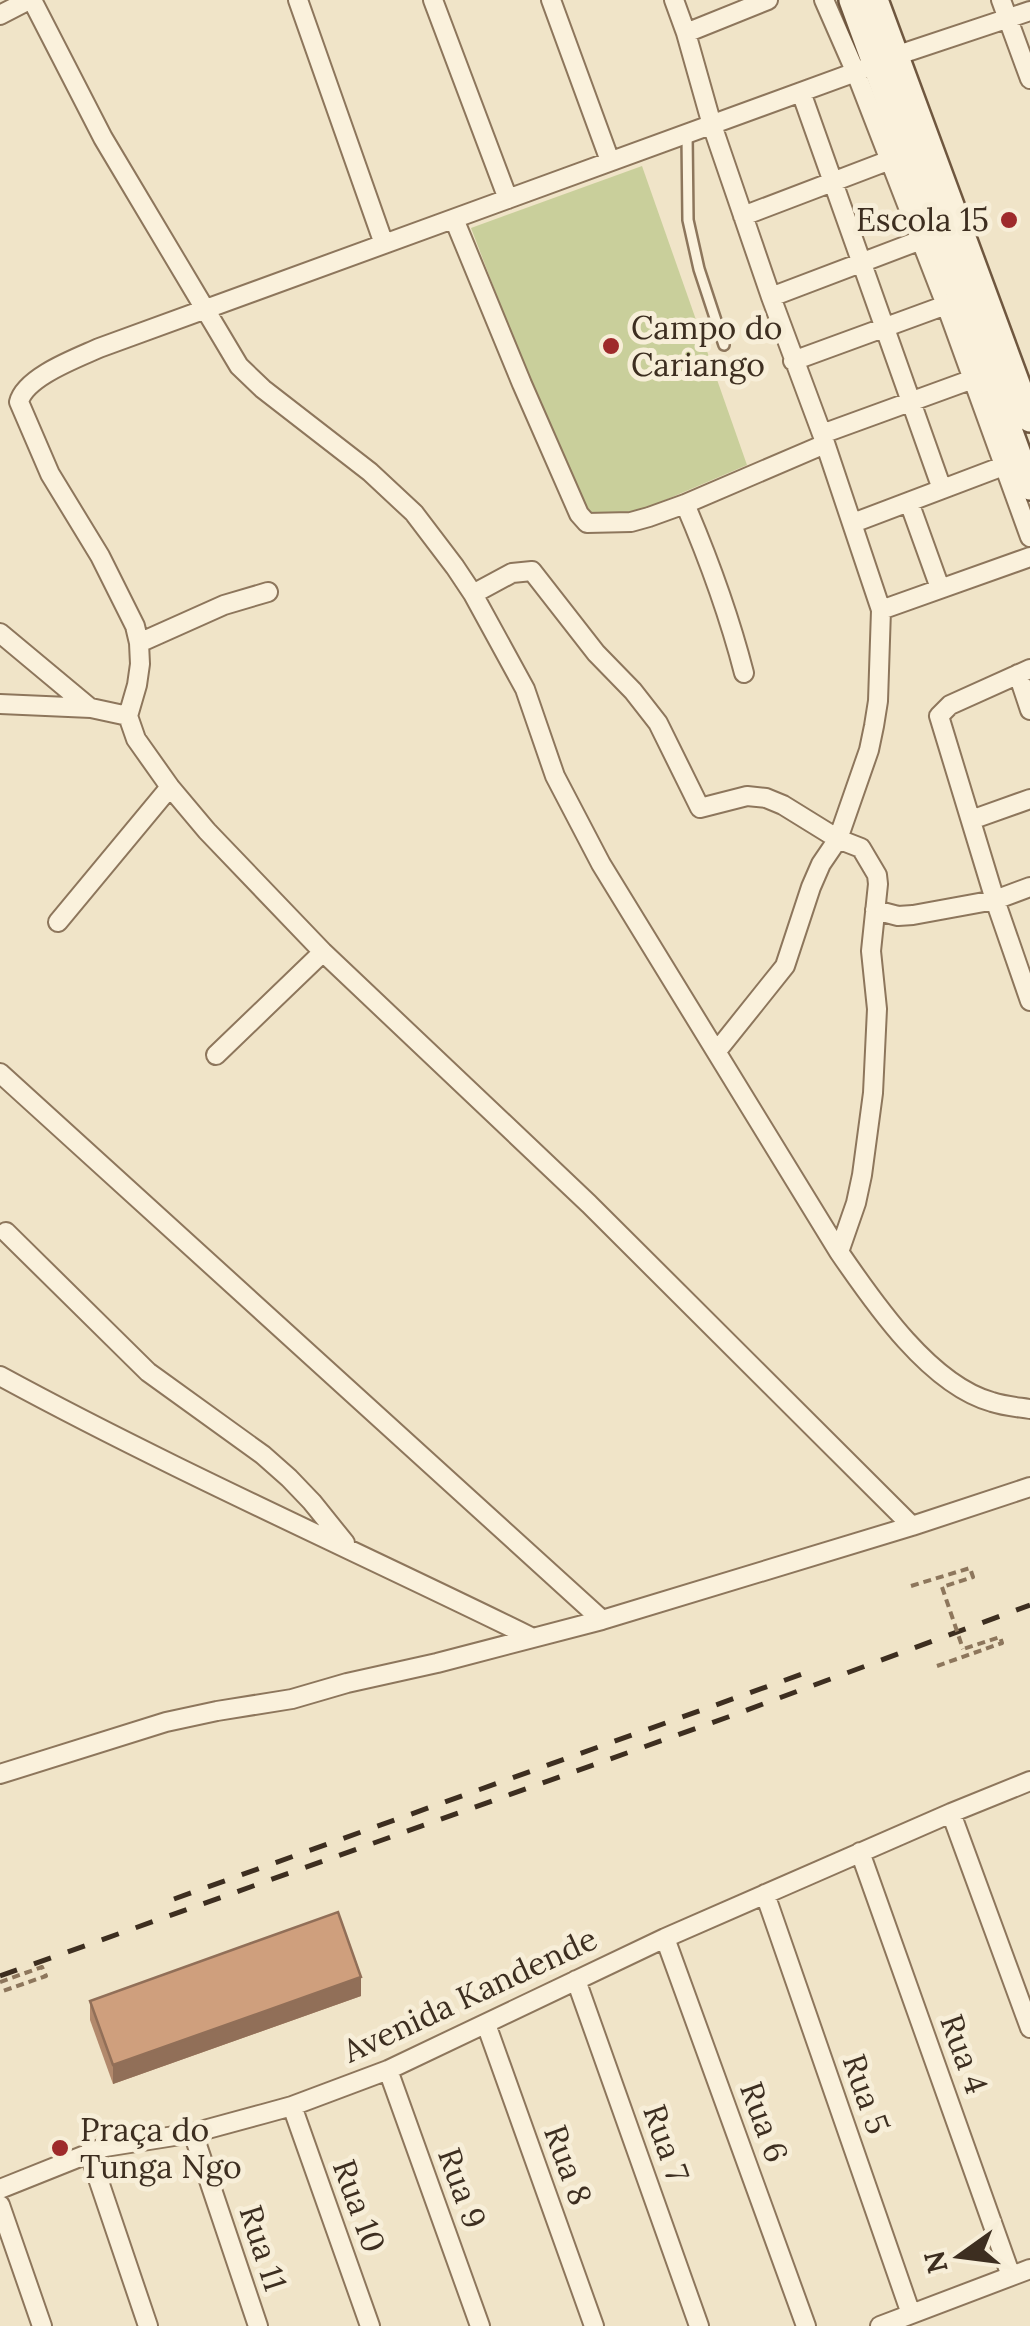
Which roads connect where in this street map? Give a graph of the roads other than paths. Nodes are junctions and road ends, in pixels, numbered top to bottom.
1 (31, 0) edge
2 (298, 0) edge
3 (433, 0) edge
4 (551, 0) edge
5 (674, 0) edge
6 (768, 0) edge
7 (824, 0) edge
8 (852, 0) edge
9 (875, 0) edge
10 (1001, 0) edge
11 (725, 8) edge
12 (1030, 11) edge
13 (0, 15) edge
14 (1008, 19) junction
15 (686, 33) junction
16 (875, 65) junction
17 (1030, 79) edge
18 (801, 92) junction
19 (712, 125) junction
20 (687, 134) junction
21 (890, 160) junction
22 (610, 161) junction
23 (834, 183) junction
24 (508, 198) junction
25 (743, 216) junction
26 (454, 219) junction
27 (921, 240) junction
28 (384, 244) junction
29 (862, 264) junction
30 (770, 297) junction
31 (946, 304) junction
32 (206, 309) junction
33 (884, 327) junction
34 (724, 346) dead end
35 (793, 361) junction
36 (972, 379) junction
37 (910, 402) junction
38 (1030, 419) edge
39 (823, 439) junction
40 (1006, 466) junction
41 (1030, 486) edge
42 (942, 489) junction
43 (909, 502) junction
44 (685, 504) junction
45 (853, 523) junction
46 (1030, 538) edge
47 (1030, 558) edge
48 (940, 588) junction
49 (268, 592) dead end
50 (473, 594) junction
51 (881, 610) junction
52 (0, 633) edge
53 (140, 644) junction
54 (1024, 672) edge
55 (744, 673) dead end
56 (0, 704) edge
57 (91, 708) junction
58 (1030, 710) edge
59 (128, 716) junction
60 (170, 787) junction
61 (1030, 800) edge
62 (971, 820) junction
63 (838, 839) junction
64 (1030, 888) edge
65 (995, 900) junction
66 (876, 910) junction
67 (58, 922) dead end
68 (323, 952) junction
69 (1030, 1000) edge
70 (717, 1050) junction
71 (216, 1055) dead end
72 (0, 1073) edge
73 (6, 1232) dead end
74 (839, 1252) junction
75 (0, 1376) edge
76 (1030, 1410) edge
77 (1030, 1487) edge
78 (912, 1526) junction
79 (348, 1548) junction
80 (602, 1620) junction
81 (530, 1637) junction
82 (0, 1774) edge
83 (1030, 1781) edge
84 (950, 1813) junction
85 (860, 1852) junction
86 (765, 1894) junction
87 (664, 1938) junction
88 (576, 1980) junction
89 (486, 2024) junction
90 (1030, 2028) edge
91 (388, 2070) junction
92 (292, 2106) junction
93 (193, 2133) junction
94 (89, 2152) junction
95 (0, 2189) edge
96 (0, 2205) edge
97 (1030, 2269) edge
98 (1011, 2276) junction
99 (910, 2314) junction
100 (42, 2326) edge
101 (148, 2326) edge
102 (258, 2326) edge
103 (370, 2326) edge
104 (480, 2326) edge
105 (594, 2326) edge
106 (698, 2326) edge
107 (806, 2326) edge
108 (880, 2326) edge

1 - 13 street
1 - 32 street
2 - 28 street
3 - 24 street
4 - 22 street
5 - 15 street
6 - 11 street
7 - 16 street
8 - 16 main road
9 - 16 main road
10 - 14 street
11 - 15 street
12 - 14 street
14 - 16 street
14 - 17 street
15 - 19 street
16 - 18 street
16 - 21 street
16 - 38 main road
16 - 41 main road
18 - 19 street
18 - 23 street
19 - 20 street
19 - 25 street
20 - 22 street
20 - 34 lane
21 - 23 street
21 - 27 street
22 - 24 street
23 - 25 street
23 - 29 street
24 - 26 street
25 - 30 street
26 - 28 street
26 - 44 street
27 - 29 street
27 - 31 street
28 - 32 street
29 - 30 street
29 - 33 street
30 - 35 street
31 - 33 street
31 - 36 street
32 - 50 street
32 - 53 street
33 - 35 street
33 - 37 street
35 - 39 street
36 - 37 street
36 - 40 street
37 - 39 street
37 - 42 street
39 - 44 street
39 - 45 street
40 - 42 street
40 - 46 street
42 - 43 street
43 - 45 street
43 - 48 street
44 - 55 street
45 - 51 street
47 - 48 street
48 - 51 street
49 - 53 street
50 - 63 street
50 - 70 street
51 - 63 street
52 - 57 street
53 - 59 street
54 - 58 street
54 - 62 street
56 - 57 street
57 - 59 street
59 - 60 street
60 - 67 street
60 - 68 street
61 - 62 street
62 - 65 street
63 - 66 street
63 - 70 street
64 - 65 street
65 - 66 street
65 - 69 street
66 - 74 street
68 - 71 street
68 - 78 street
70 - 74 street
72 - 80 street
73 - 79 street
74 - 76 street
75 - 79 street
77 - 78 street
78 - 80 street
79 - 81 street
80 - 81 street
81 - 82 street
83 - 84 street, Avenida Kandende
84 - 85 street, Avenida Kandende
84 - 90 street
85 - 86 street, Avenida Kandende
85 - 98 street, Rua 4
86 - 87 street, Avenida Kandende
86 - 99 street, Rua 5
87 - 88 street, Avenida Kandende
87 - 107 street, Rua 6
88 - 89 street, Avenida Kandende
88 - 106 street, Rua 7
89 - 91 street, Avenida Kandende
89 - 105 street, Rua 8
91 - 92 street, Avenida Kandende
91 - 104 street, Rua 9
92 - 93 street, Avenida Kandende
92 - 103 street, Rua 10
93 - 94 street, Avenida Kandende
93 - 102 street, Rua 11
94 - 95 street, Avenida Kandende
94 - 101 street
96 - 100 street
97 - 98 street
98 - 99 street
99 - 108 street

